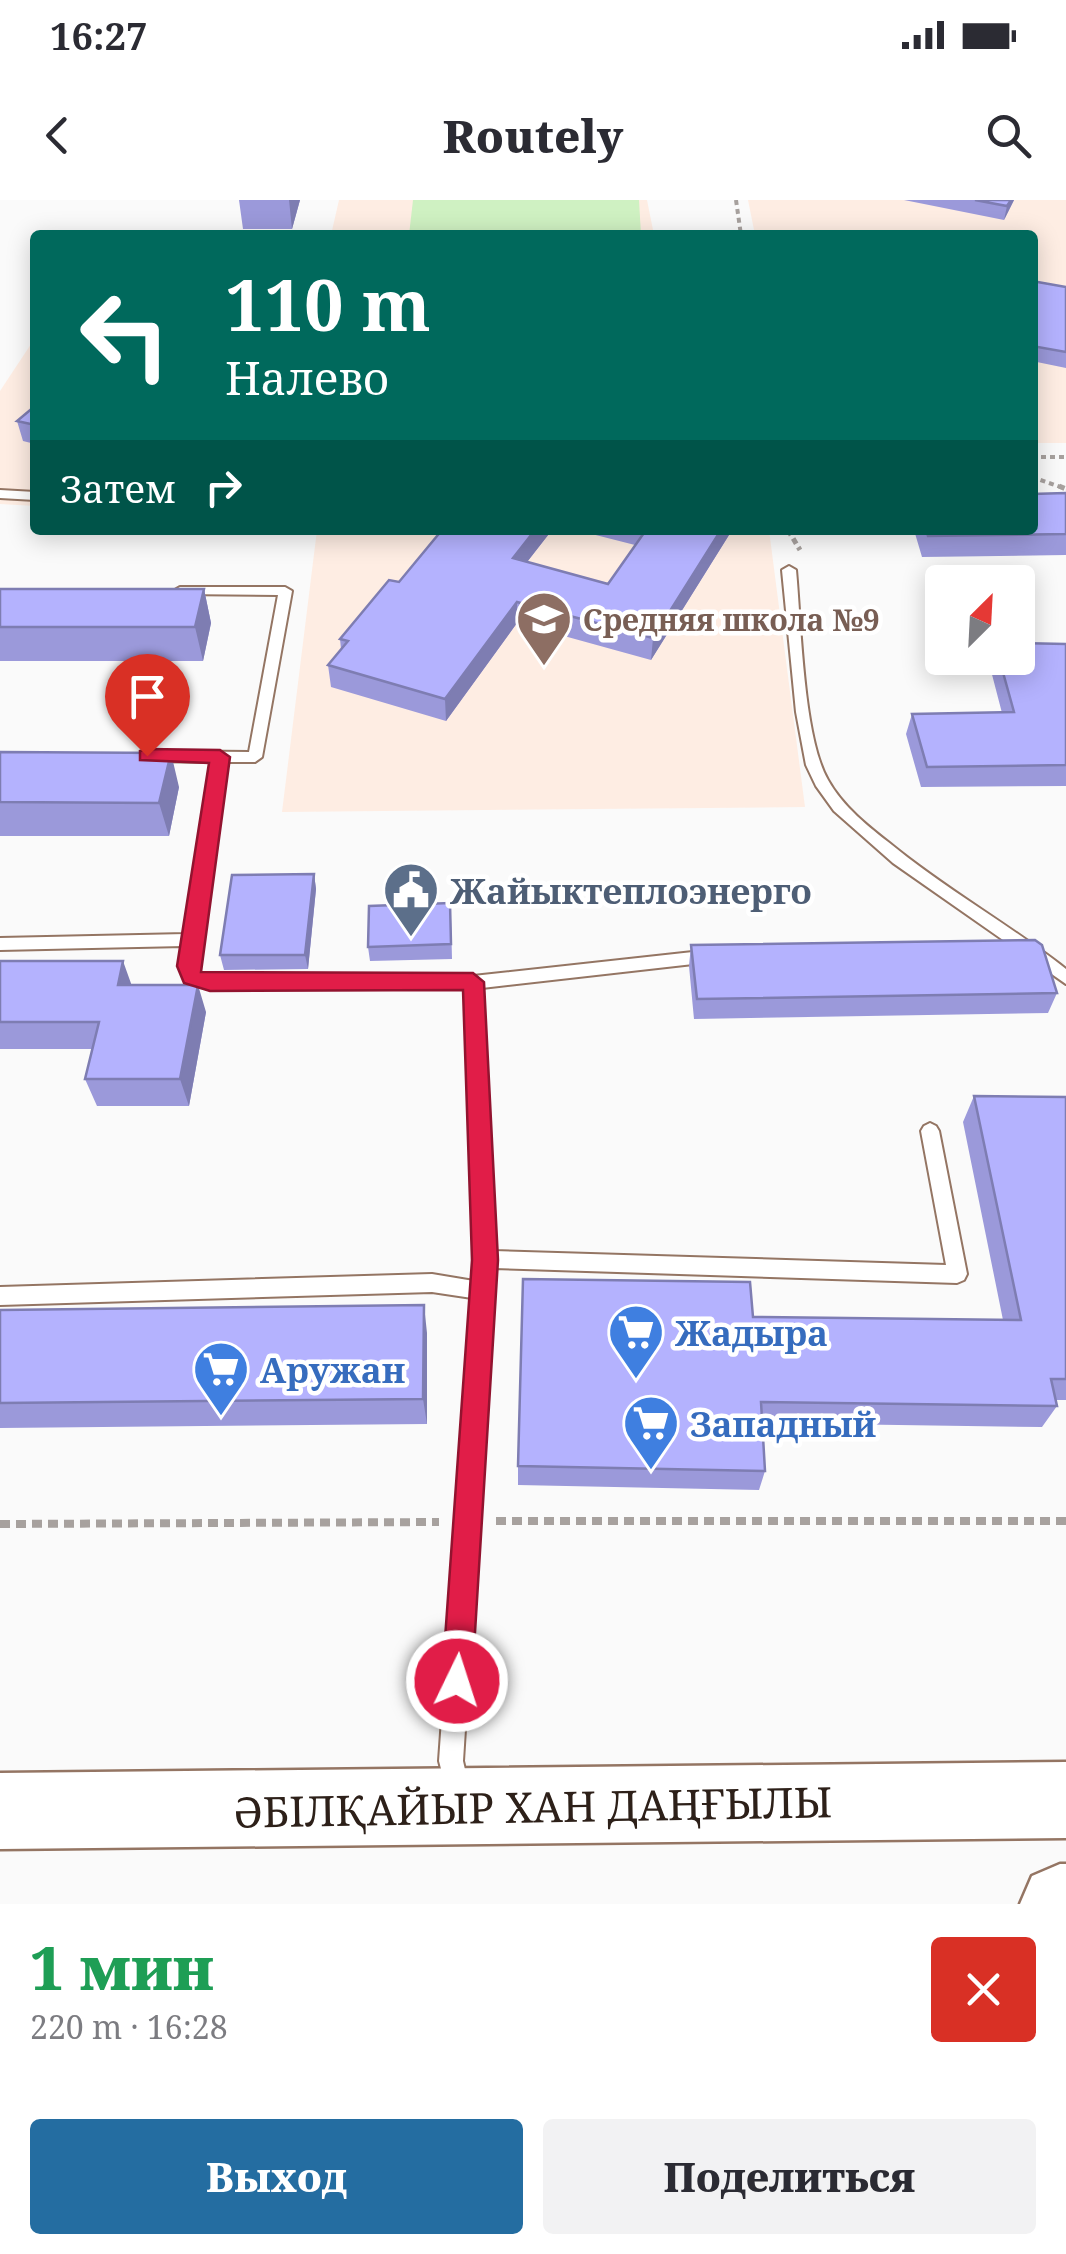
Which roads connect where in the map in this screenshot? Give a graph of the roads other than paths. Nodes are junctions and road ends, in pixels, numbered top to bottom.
1 (0, 494) edge
2 (30, 496) edge
3 (789, 570) dead end
4 (165, 591) edge
5 (128, 756) edge
6 (220, 757) junction
7 (194, 940) junction
8 (0, 944) edge
9 (1000, 951) edge
10 (1035, 951) junction
11 (724, 956) edge
12 (1066, 978) edge
13 (473, 982) junction
14 (930, 1131) dead end
15 (485, 1260) junction
16 (483, 1290) junction
17 (0, 1296) edge
18 (1066, 1800) edge
19 (461, 1806) junction
20 (0, 1810) edge

1 - 2 lane
3 - 10 lane
4 - 6 lane
5 - 6 lane
6 - 7 lane
7 - 8 lane
7 - 13 lane
9 - 10 lane
10 - 12 lane
11 - 13 lane
13 - 15 lane
14 - 15 lane
15 - 16 lane
16 - 17 lane
16 - 19 lane
18 - 19 main road, ӘБІЛҚАЙЫР ХАН ДАҢҒЫЛЫ
19 - 20 main road, ӘБІЛҚАЙЫР ХАН ДАҢҒЫЛЫ

